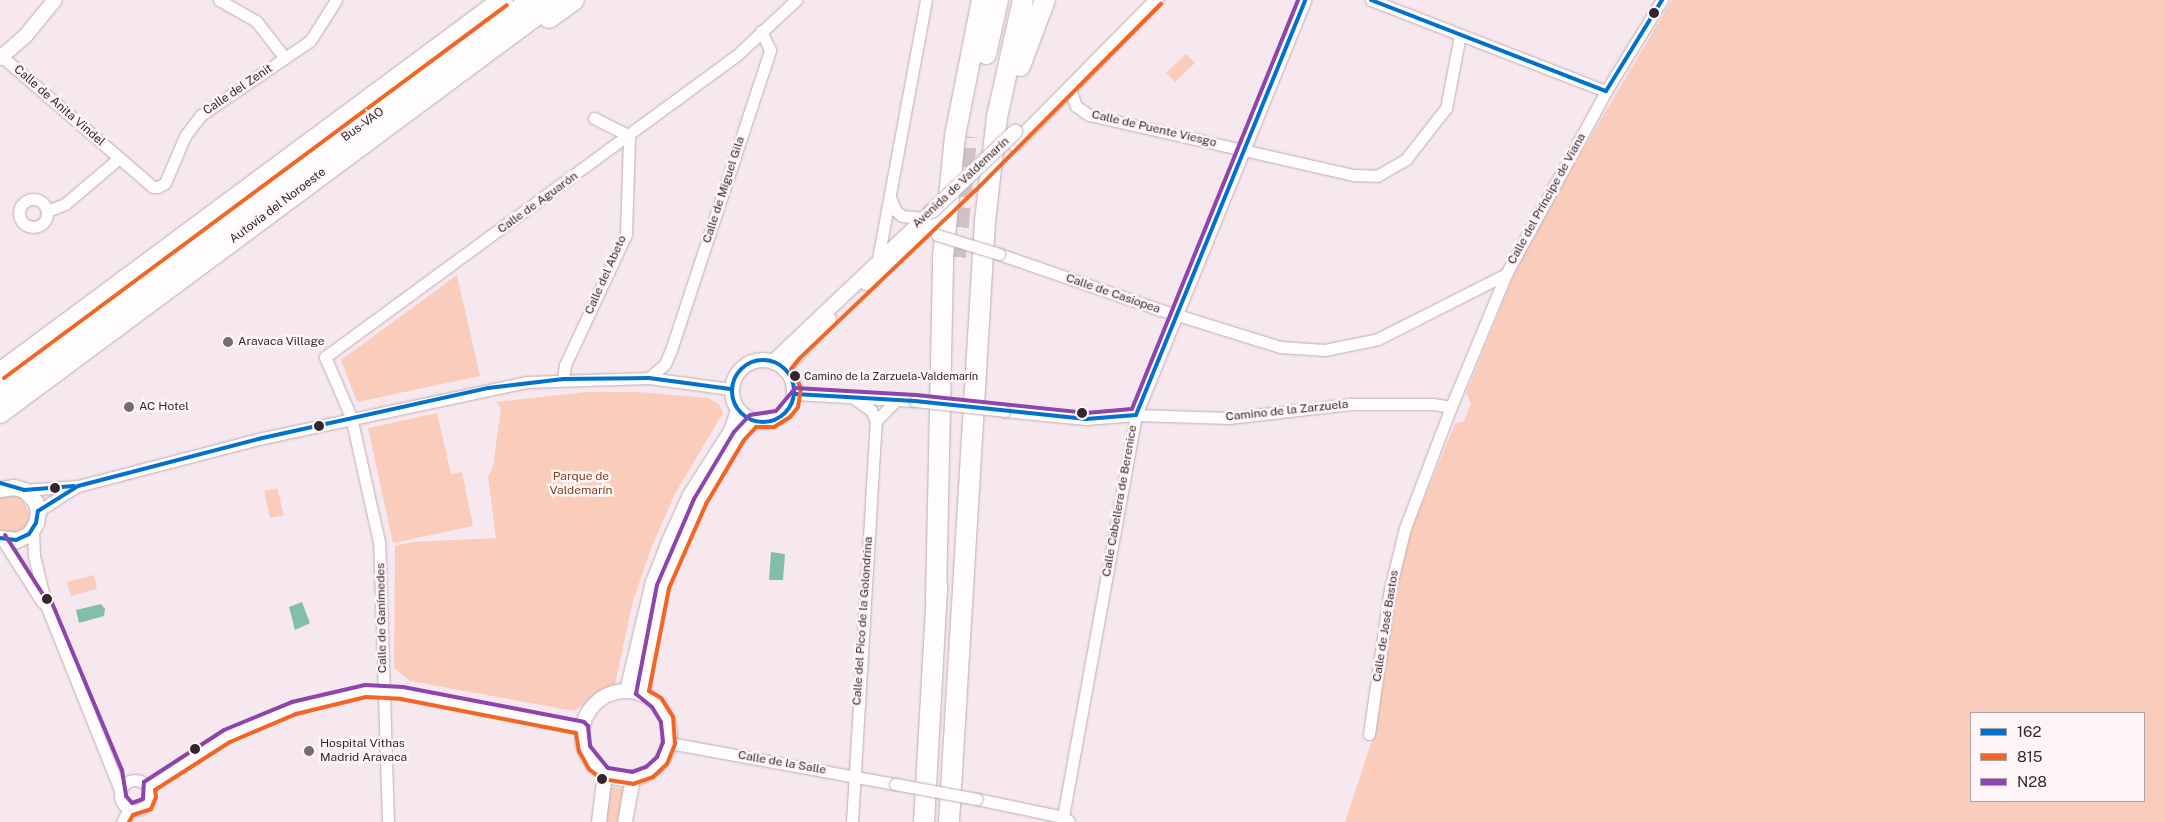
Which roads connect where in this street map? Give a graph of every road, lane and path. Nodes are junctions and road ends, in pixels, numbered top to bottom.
1 (55, 0) edge
2 (219, 0) edge
3 (336, 0) edge
4 (503, 0) edge
5 (532, 0) edge
6 (557, 0) edge
7 (574, 0) edge
8 (796, 0) edge
9 (926, 0) edge
10 (982, 0) edge
11 (998, 0) edge
12 (1023, 0) edge
13 (1045, 0) edge
14 (1144, 0) edge
15 (1157, 0) edge
16 (1305, 0) edge
17 (1371, 0) edge
18 (1662, 0) edge
19 (761, 31) junction
20 (1460, 35) junction
21 (0, 57) edge
22 (285, 58) junction
23 (1070, 89) junction
24 (1606, 91) junction
25 (594, 118) dead end
26 (629, 136) junction
27 (967, 136) tunnel mouth
28 (1015, 138) junction
29 (1245, 150) junction
30 (119, 158) junction
31 (153, 187) joint
32 (890, 197) junction
33 (47, 211) dead end
34 (898, 213) junction
35 (886, 220) junction
36 (984, 222) junction
37 (929, 223) junction
38 (201, 224) junction
39 (222, 248) junction
40 (956, 257) tunnel mouth
41 (878, 259) junction
42 (1506, 274) junction
43 (1176, 315) junction
44 (108, 334) junction
45 (671, 350) junction
46 (0, 362) edge
47 (779, 365) junction
48 (0, 373) edge
49 (650, 378) junction
50 (563, 379) junction
51 (677, 381) junction
52 (730, 389) junction
53 (0, 392) edge
54 (795, 394) junction
55 (856, 400) junction
56 (895, 401) junction
57 (1451, 407) junction
58 (738, 411) junction
59 (0, 413) edge
60 (1136, 415) junction
61 (351, 417) junction
62 (753, 421) junction
63 (876, 421) junction
64 (0, 422) edge
65 (78, 486) junction
66 (8, 487) edge
67 (38, 511) junction
68 (34, 529) junction
69 (1, 539) edge
70 (936, 599) junction
71 (46, 605) junction
72 (627, 691) junction
73 (383, 692) junction
74 (642, 694) junction
75 (582, 728) junction
76 (1369, 734) dead end
77 (669, 743) junction
78 (111, 762) junction
79 (605, 774) junction
80 (853, 776) junction
81 (634, 778) junction
82 (134, 780) junction
83 (148, 787) junction
84 (120, 790) junction
85 (129, 809) junction
86 (1065, 820) edge
87 (122, 822) edge
88 (388, 822) edge
89 (599, 822) edge
90 (624, 822) edge
91 (852, 822) edge
92 (924, 822) edge
93 (949, 822) edge

1 - 21 street
2 - 22 street
3 - 22 street, Calle del Zenit
4 - 38 highway
5 - 53 highway, Bus-VAO
6 - 39 highway, Autovía del Noroeste
7 - 39 highway
8 - 19 street, Calle de Aguarón
9 - 32 street
10 - 70 highway
11 - 27 highway
12 - 36 highway
13 - 36 highway
14 - 28 street, Avenida de Valdemarín
15 - 23 street, Avenida de Valdemarín
16 - 29 street, Calle Cabellera de Berenice
17 - 20 street
18 - 24 street, Calle del Príncipe de Viana
19 - 26 street, Calle de Aguarón
19 - 45 street, Calle de Miguel Gila
20 - 24 street
20 - 29 street, Calle de Puente Viesgo
21 - 30 street, Calle de Anita Vindel
22 - 31 street, Calle del Zenit
23 - 28 street, Avenida de Valdemarín
23 - 29 street, Calle de Puente Viesgo
24 - 42 street, Calle del Príncipe de Viana
25 - 26 street
26 - 50 street, Calle del Abeto
26 - 61 street, Calle de Aguarón
28 - 37 street, Avenida de Valdemarín, bridge
29 - 43 street, Calle Cabellera de Berenice
30 - 31 street, Calle de Anita Vindel
30 - 33 street
32 - 34 street
32 - 35 street
34 - 35 street
34 - 37 street, Calle de Casiopea
35 - 41 street
36 - 93 highway
37 - 41 street, Avenida de Valdemarín
37 - 43 street, Calle de Casiopea, bridge
37 - 47 street, Avenida de Valdemarín
38 - 46 highway
38 - 48 highway
39 - 44 highway, Autovía del Noroeste
40 - 70 highway
41 - 47 street, Avenida de Valdemarín
42 - 43 street, Calle de Casiopea
42 - 57 street, Calle del Príncipe de Viana
43 - 60 street, Calle Cabellera de Berenice
44 - 59 highway, Autovía del Noroeste
44 - 64 highway
45 - 49 street, Calle de Miguel Gila
45 - 51 street, Calle de Miguel Gila
47 - 52 street
47 - 54 street
49 - 50 street
49 - 51 street
50 - 61 street
51 - 52 street
52 - 58 street
54 - 55 street, Camino de la Zarzuela
54 - 62 street
55 - 56 street, Camino de la Zarzuela
55 - 63 street
56 - 60 street, Camino de la Zarzuela, bridge
56 - 63 street
57 - 60 street, Camino de la Zarzuela
57 - 76 street, Calle de José Bastos
58 - 62 street
58 - 72 street
60 - 86 street, Calle Cabellera de Berenice
61 - 65 street
61 - 73 street, Calle de Ganímedes
62 - 74 street
63 - 80 street, Calle del Pico de la Golondrina
65 - 66 street
65 - 67 street
66 - 67 main road
67 - 68 main road
68 - 69 main road
68 - 71 street
69 - 71 street
70 - 92 highway
71 - 78 street
72 - 74 street
72 - 75 street
73 - 75 street
73 - 83 street
73 - 88 street, Calle de Ganímedes
74 - 77 street
75 - 79 street
77 - 80 street, Calle de la Salle
77 - 81 street
78 - 82 street
78 - 84 street
79 - 81 street
79 - 89 street
80 - 86 street, Calle de la Salle, bridge
80 - 91 street, Calle del Pico de la Golondrina
81 - 90 street
82 - 83 street
82 - 84 street
83 - 85 street
84 - 85 street
85 - 87 street

